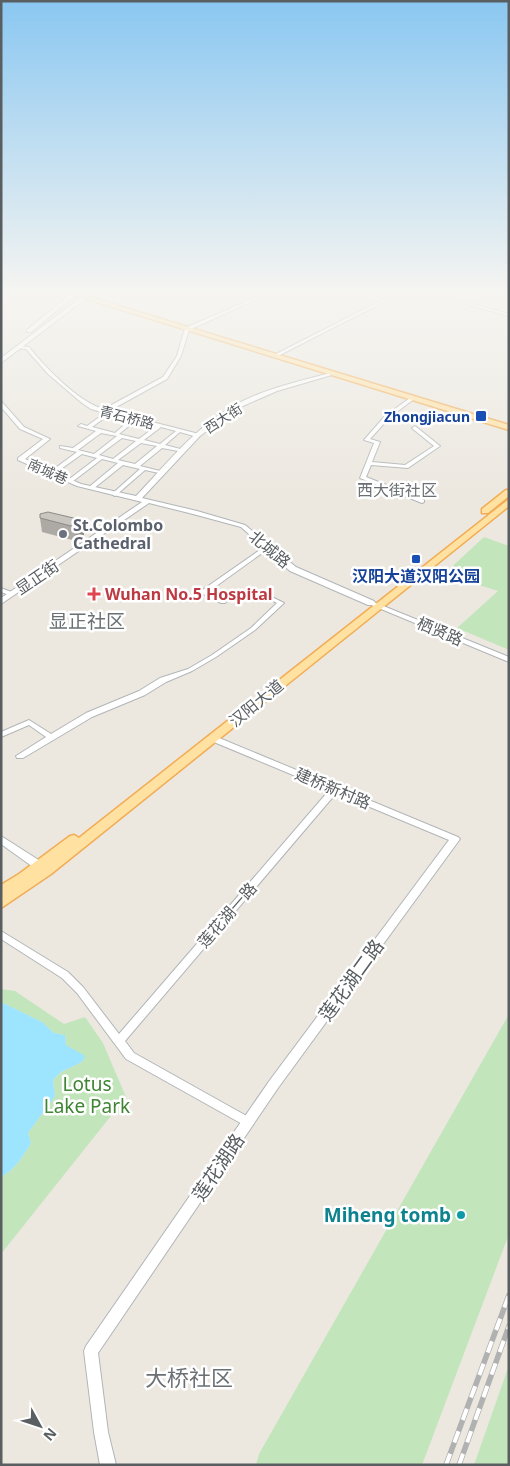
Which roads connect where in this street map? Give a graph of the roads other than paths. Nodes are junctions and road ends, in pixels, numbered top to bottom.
1 (36, 360) edge
2 (176, 360) edge
3 (295, 360) edge
4 (298, 360) edge
5 (332, 374) junction
6 (412, 399) junction
7 (1, 403) edge
8 (107, 412) junction
9 (134, 418) junction
10 (509, 424) edge
11 (161, 425) junction
12 (80, 426) dead end
13 (88, 428) junction
14 (415, 428) dead end
15 (509, 428) edge
16 (180, 430) junction
17 (100, 431) junction
18 (197, 435) junction
19 (118, 436) junction
20 (140, 441) junction
21 (160, 446) junction
22 (62, 447) dead end
23 (74, 450) junction
24 (81, 452) junction
25 (182, 452) junction
26 (98, 456) junction
27 (114, 460) junction
28 (122, 462) junction
29 (369, 463) junction
30 (136, 466) junction
31 (144, 468) junction
32 (52, 473) junction
33 (162, 473) junction
34 (70, 481) junction
35 (91, 488) junction
36 (509, 492) edge
37 (115, 494) junction
38 (137, 499) junction
39 (422, 501) dead end
40 (148, 502) junction
41 (509, 502) edge
42 (267, 547) junction
43 (1, 590) edge
44 (12, 594) junction
45 (272, 599) dead end
46 (1, 602) edge
47 (223, 602) dead end
48 (374, 604) junction
49 (509, 660) edge
50 (1, 735) edge
51 (51, 737) junction
52 (212, 738) junction
53 (20, 756) dead end
54 (335, 789) junction
55 (1, 839) edge
56 (455, 839) joint
57 (43, 868) junction
58 (1, 891) edge
59 (1, 903) edge
60 (1, 934) edge
61 (119, 1041) junction
62 (248, 1122) junction
63 (108, 1465) edge

1 - 8 street, 青石桥路
2 - 8 street
3 - 5 main road
4 - 10 main road
5 - 6 main road
5 - 18 street, 西大街
6 - 15 main road
6 - 29 street
7 - 32 street, 南城巷
8 - 9 street, 青石桥路
8 - 13 street
9 - 11 street, 青石桥路
9 - 19 street
11 - 16 street, 青石桥路
11 - 20 street
12 - 13 street
13 - 17 street
14 - 29 street
16 - 18 street, 青石桥路
16 - 21 street
17 - 19 street
17 - 23 street
18 - 25 street, 西大街
19 - 20 street
19 - 26 street
20 - 21 street
20 - 27 street
21 - 25 street
21 - 30 street
22 - 23 street
23 - 24 street
24 - 26 street
24 - 32 street
25 - 33 street, 西大街
26 - 27 street
26 - 34 street
27 - 28 street
28 - 30 street
28 - 35 street
29 - 39 street
30 - 31 street
31 - 33 street
31 - 37 street
32 - 34 street, 南城巷
33 - 38 street, 西大街
34 - 35 street, 南城巷
35 - 37 street, 南城巷
36 - 48 main road, 汉阳大道
37 - 38 street, 南城巷
38 - 40 street, 北城路
40 - 42 street, 北城路
40 - 44 street, 显正街
41 - 48 main road, 汉阳大道
42 - 47 street
42 - 48 street, 北城路
43 - 44 street
44 - 46 street, 显正街
45 - 51 street
48 - 49 street, 栖贤路
48 - 52 main road, 汉阳大道
48 - 57 main road, 汉阳大道
50 - 51 street
51 - 53 street
52 - 54 street, 建桥新村路
52 - 57 main road, 汉阳大道
54 - 56 street, 建桥新村路
54 - 61 street, 莲花湖一路
55 - 57 street
56 - 62 street, 莲花湖二路
57 - 58 main road, 汉阳大道
57 - 59 main road, 汉阳大道
60 - 61 street, 莲花湖路
61 - 62 street, 莲花湖路
62 - 63 street, 莲花湖路

